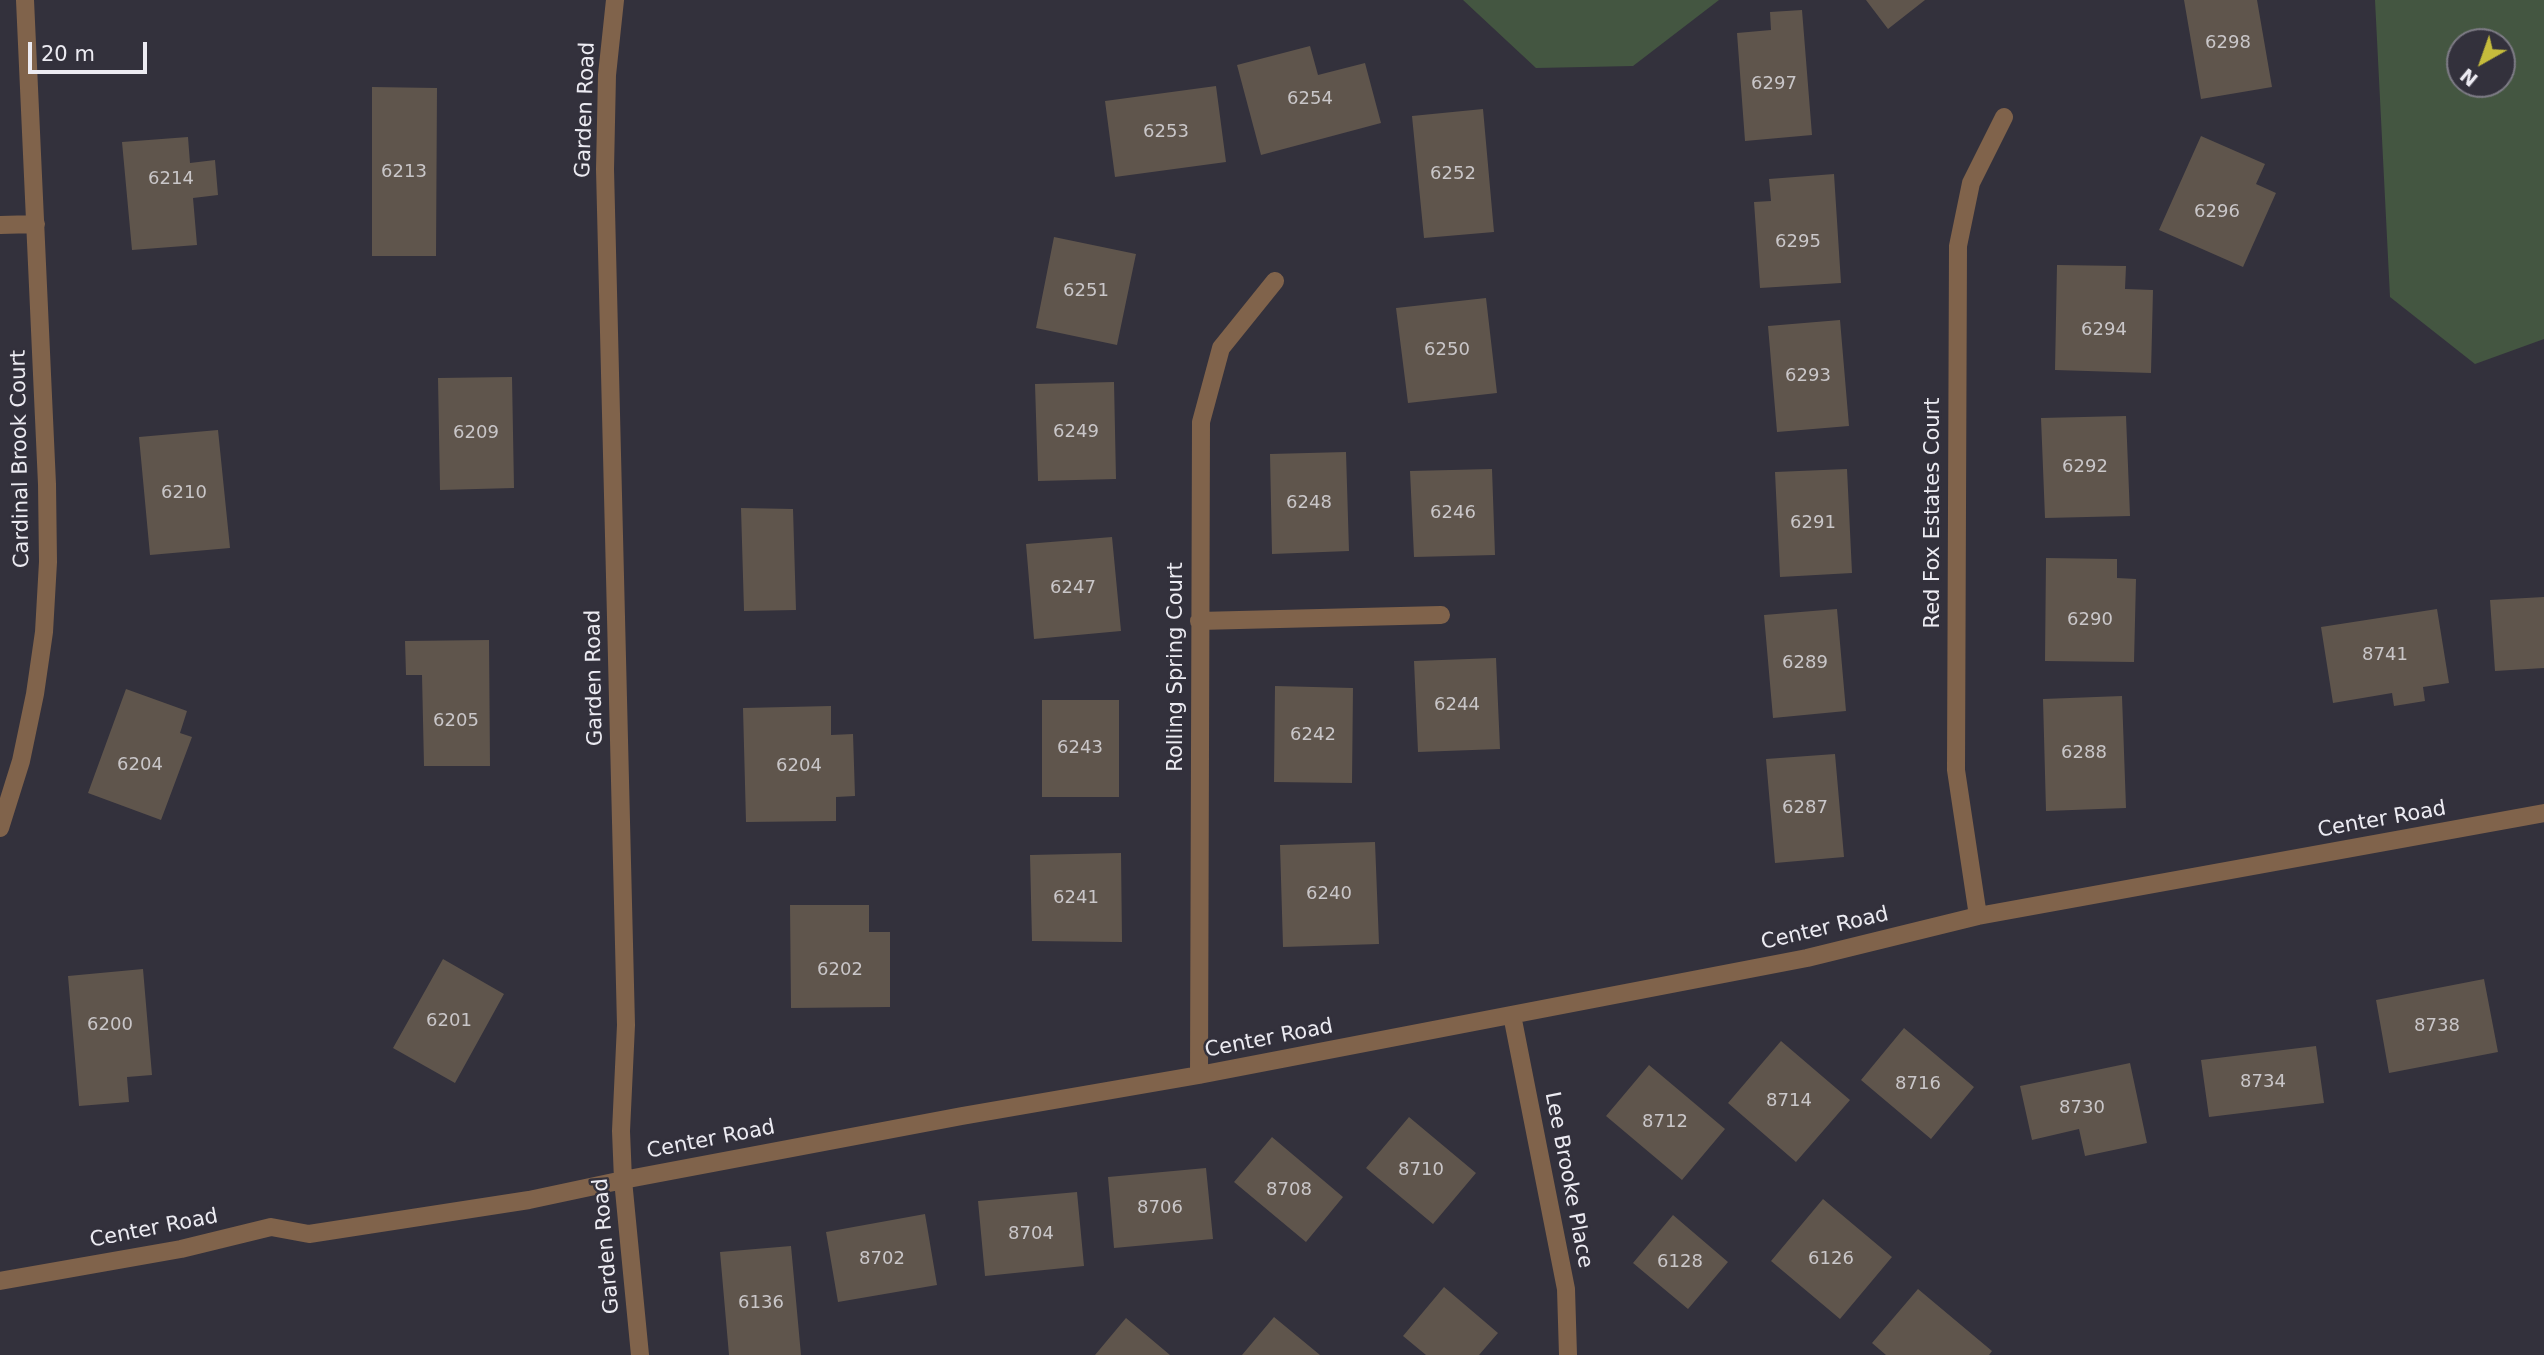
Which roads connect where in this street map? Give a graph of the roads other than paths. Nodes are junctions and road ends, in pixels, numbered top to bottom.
1 (25, 0) edge
2 (615, 0) edge
3 (2004, 117) dead end
4 (36, 223) junction
5 (0, 225) edge
6 (1275, 281) dead end
7 (1441, 615) dead end
8 (1199, 621) junction
9 (2544, 813) edge
10 (0, 828) edge
11 (1978, 916) junction
12 (1512, 1015) junction
13 (1199, 1076) junction
14 (622, 1180) junction
15 (0, 1281) edge
16 (640, 1355) edge
17 (1568, 1355) edge

1 - 4 street, Cardinal Brook Court
2 - 14 street, Garden Road
3 - 11 street, Red Fox Estates Court
4 - 5 street
4 - 10 street, Cardinal Brook Court
6 - 8 street, Rolling Spring Court
7 - 8 street
8 - 13 street, Rolling Spring Court
9 - 11 street, Center Road
11 - 12 street, Center Road
12 - 13 street, Center Road
12 - 17 street, Lee Brooke Place
13 - 14 street, Center Road
14 - 15 street, Center Road
14 - 16 street, Garden Road

